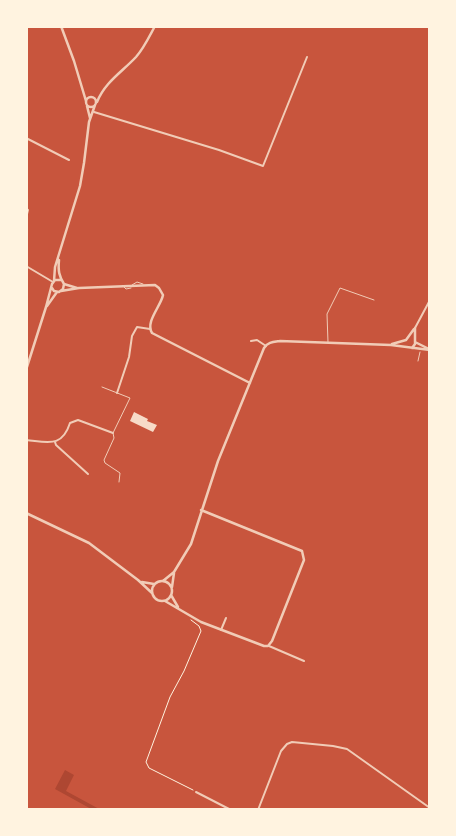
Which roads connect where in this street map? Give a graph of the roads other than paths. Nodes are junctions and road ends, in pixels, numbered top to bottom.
1 (61, 26) edge
2 (155, 26) edge
3 (307, 57) dead end
4 (82, 88) junction
5 (101, 93) junction
6 (92, 97) junction
7 (87, 103) junction
8 (96, 104) junction
9 (92, 111) junction
10 (89, 122) junction
11 (26, 138) edge
12 (69, 160) dead end
13 (26, 209) edge
14 (26, 218) edge
15 (59, 258) junction
16 (26, 266) edge
17 (60, 280) junction
18 (53, 283) junction
19 (64, 284) junction
20 (78, 288) junction
21 (59, 291) junction
22 (374, 300) dead end
23 (430, 300) edge
24 (46, 307) junction
25 (414, 328) junction
26 (150, 330) junction
27 (407, 340) junction
28 (250, 341) dead end
29 (415, 341) junction
30 (328, 343) junction
31 (391, 345) junction
32 (266, 346) junction
33 (410, 348) junction
34 (430, 350) edge
35 (420, 352) dead end
36 (418, 361) dead end
37 (26, 370) edge
38 (250, 383) junction
39 (102, 387) dead end
40 (116, 393) junction
41 (113, 434) junction
42 (26, 440) edge
43 (55, 442) junction
44 (88, 474) dead end
45 (119, 482) dead end
46 (201, 510) junction
47 (26, 514) edge
48 (174, 572) junction
49 (138, 580) junction
50 (163, 581) junction
51 (154, 584) junction
52 (172, 588) junction
53 (152, 593) junction
54 (171, 595) junction
55 (165, 601) junction
56 (179, 608) junction
57 (226, 618) dead end
58 (221, 630) junction
59 (268, 646) junction
60 (304, 661) dead end
61 (196, 792) road end
62 (430, 808) edge
63 (231, 810) edge
64 (258, 810) edge

1 - 4 street
2 - 5 street
3 - 9 street
4 - 6 street
4 - 7 street
5 - 6 street
5 - 8 street
6 - 7 street
6 - 8 street
7 - 8 street
7 - 10 street
8 - 9 street
9 - 10 street
10 - 15 street
11 - 12 street
13 - 14 street
15 - 17 street
15 - 18 street
16 - 18 street
17 - 18 street
17 - 19 street
18 - 21 street
18 - 24 street
19 - 20 street
19 - 21 street
20 - 21 street
20 - 26 street
21 - 24 street
22 - 30 street
23 - 25 street
24 - 37 street
25 - 27 street
25 - 29 street
26 - 38 street
26 - 40 street
27 - 29 street
27 - 31 street
27 - 33 street
28 - 32 street
29 - 33 street
29 - 34 street
30 - 31 street
30 - 32 street
31 - 33 street
32 - 38 street
33 - 34 street
35 - 36 street
38 - 46 street
39 - 40 street
40 - 41 street
41 - 43 street
41 - 45 street
42 - 43 street
43 - 44 street
46 - 48 street
46 - 59 street
47 - 49 street
48 - 50 street
48 - 52 street
49 - 51 street
49 - 53 street
50 - 51 street
50 - 52 street
51 - 53 street
52 - 54 street
53 - 55 street
54 - 55 street
54 - 56 street
55 - 56 street
56 - 58 street
57 - 58 street
58 - 59 street
59 - 60 street
61 - 63 street
62 - 64 street

